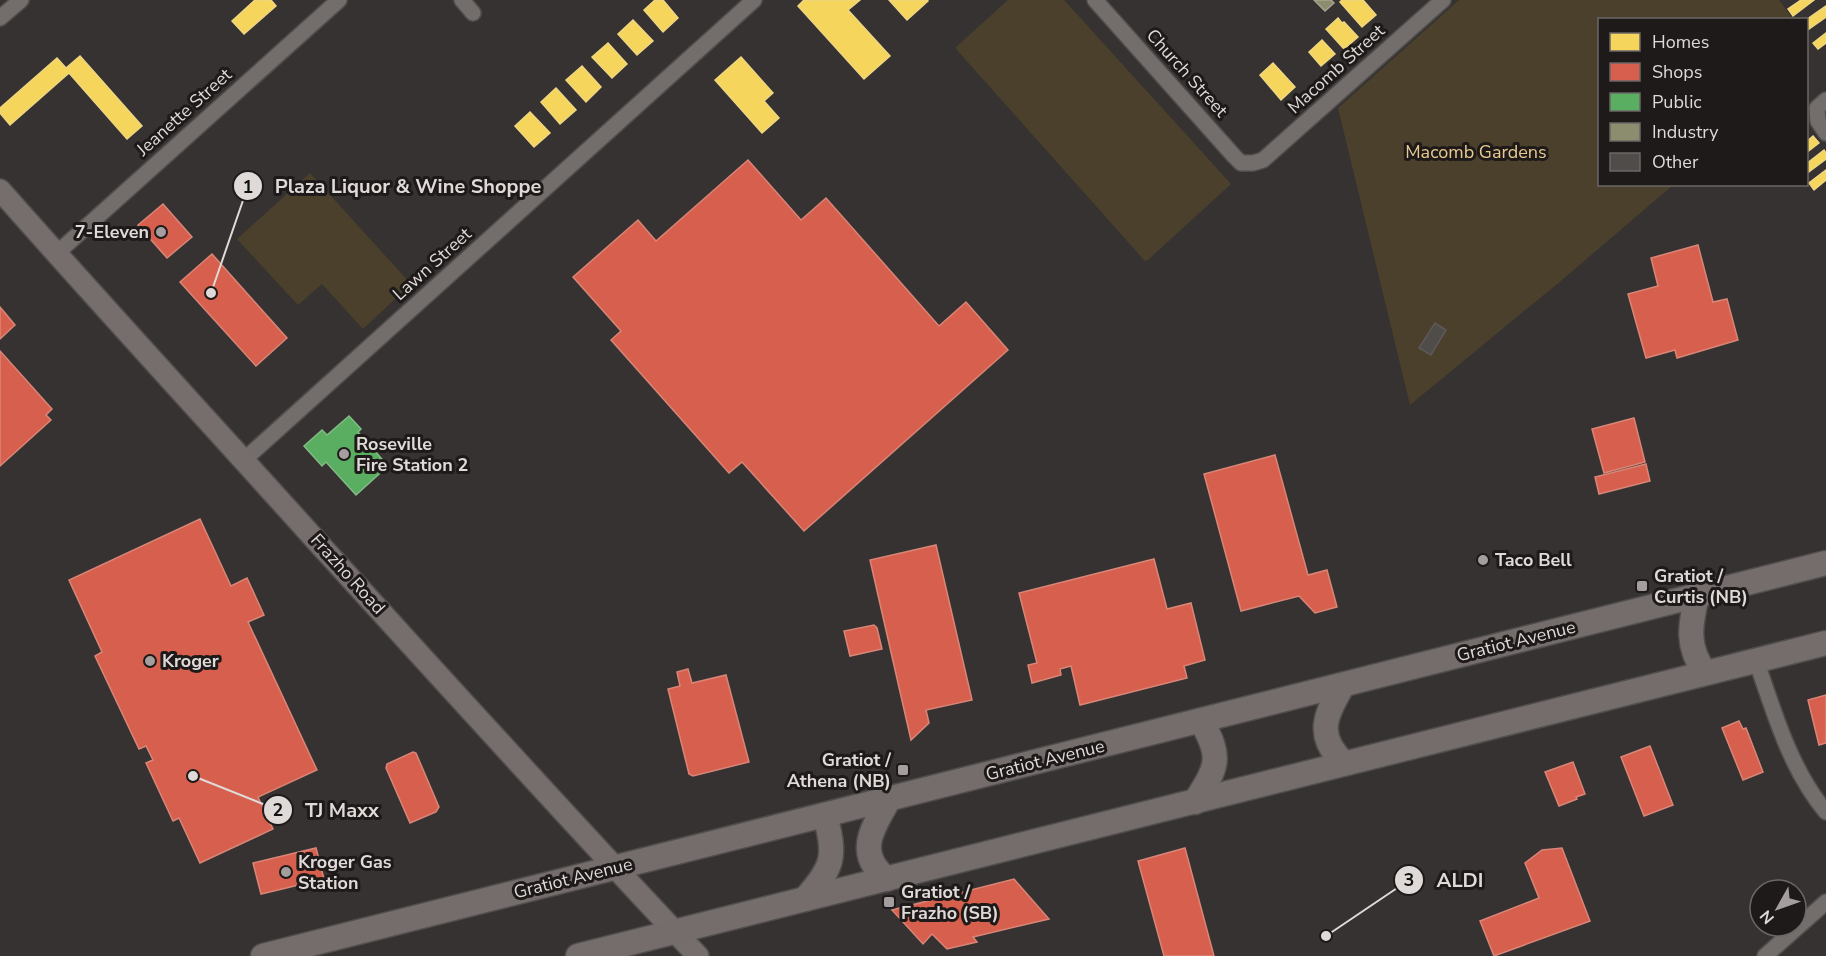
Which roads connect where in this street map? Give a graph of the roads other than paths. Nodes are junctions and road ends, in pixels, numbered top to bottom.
1 (21, 0) edge
2 (339, 0) edge
3 (462, 0) edge
4 (754, 0) edge
5 (1443, 0) edge
6 (1099, 1) edge
7 (473, 13) dead end
8 (0, 18) edge
9 (1826, 100) edge
10 (1826, 133) edge
11 (1253, 163) joint
12 (0, 190) edge
13 (56, 254) junction
14 (244, 460) junction
15 (1826, 563) edge
16 (1697, 596) junction
17 (1826, 643) edge
18 (1756, 660) junction
19 (1705, 673) junction
20 (1343, 685) junction
21 (1201, 721) junction
22 (1344, 763) junction
23 (889, 799) junction
24 (1195, 802) junction
25 (1826, 812) edge
26 (825, 815) junction
27 (615, 868) junction
28 (887, 879) junction
29 (805, 899) junction
30 (1826, 902) edge
31 (674, 932) junction
32 (348, 934) junction
33 (263, 956) edge
34 (336, 956) edge
35 (578, 956) edge
36 (698, 956) edge
37 (1766, 956) edge

1 - 8 street
2 - 13 street, Jeanette Street
3 - 7 street
4 - 14 street, Lawn Street
5 - 11 street, Macomb Street
6 - 11 street, Church Street
9 - 10 street
12 - 13 street, Frazho Road
13 - 14 street, Frazho Road
14 - 27 street, Frazho Road
15 - 16 main road, Gratiot Avenue
16 - 19 main road
16 - 20 main road, Gratiot Avenue
17 - 18 main road
18 - 19 main road
18 - 25 street
19 - 22 main road
20 - 21 main road, Gratiot Avenue
20 - 22 main road
21 - 23 main road, Gratiot Avenue
21 - 24 main road
22 - 24 main road
23 - 26 main road, Gratiot Avenue
23 - 28 main road
24 - 28 main road
26 - 27 main road, Gratiot Avenue
26 - 29 main road
27 - 31 street, Frazho Road
27 - 32 main road, Gratiot Avenue
28 - 29 main road
29 - 31 main road
30 - 37 street
31 - 35 main road
31 - 36 street, Frazho Road
32 - 33 main road, Gratiot Avenue
32 - 34 main road

